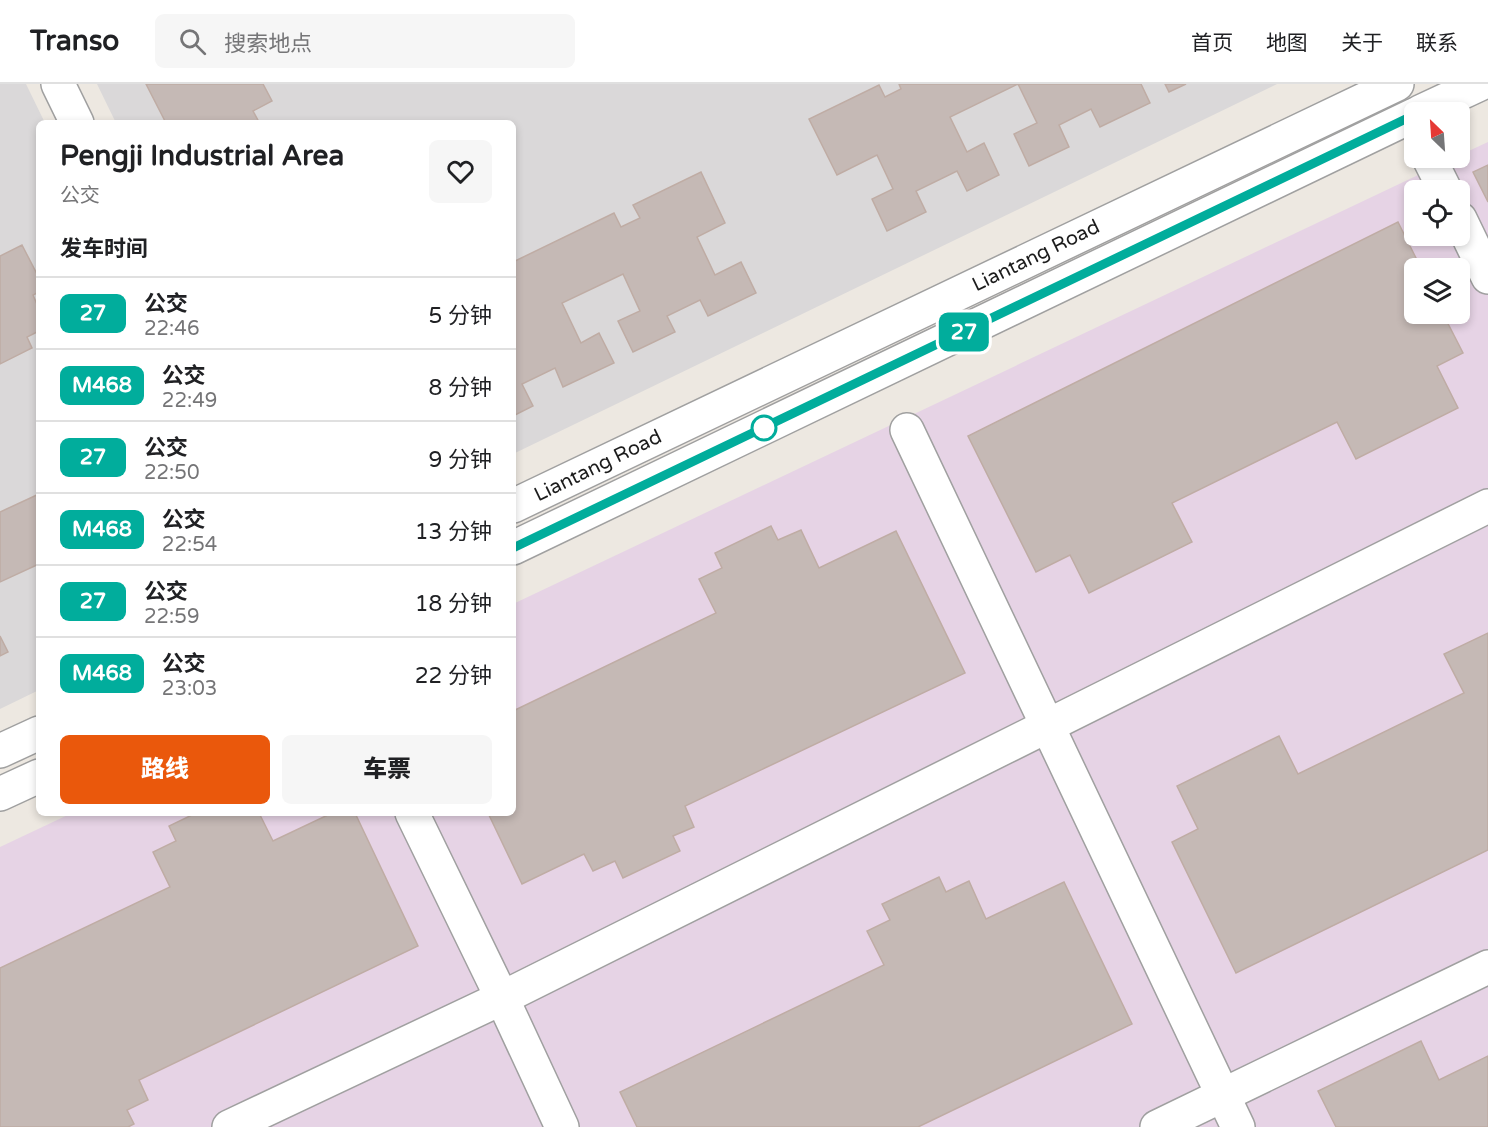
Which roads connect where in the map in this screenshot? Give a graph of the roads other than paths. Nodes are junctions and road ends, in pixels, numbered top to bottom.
1 (58, 84) edge
2 (1480, 84) edge
3 (1396, 85) edge
4 (1406, 102) edge
5 (1446, 102) edge
6 (76, 120) edge
7 (1404, 123) edge
8 (1470, 240) edge
9 (1488, 277) edge
10 (907, 430) dead end
11 (516, 505) edge
12 (1488, 506) edge
13 (516, 547) edge
14 (1048, 726) junction
15 (36, 734) edge
16 (0, 751) edge
17 (36, 777) edge
18 (0, 794) edge
19 (413, 816) edge
20 (1488, 967) edge
21 (502, 998) junction
22 (1223, 1095) junction
23 (229, 1127) edge
24 (562, 1127) edge
25 (1157, 1127) edge
26 (1238, 1127) edge

1 - 6 street
2 - 5 street, Liantang Road
3 - 4 street
3 - 11 street, Liantang Road
7 - 13 street, Liantang Road
8 - 9 street
10 - 14 street
12 - 14 street
14 - 21 street
14 - 22 street
15 - 16 street
17 - 18 street
19 - 21 street
20 - 22 street
21 - 23 street
21 - 24 street
22 - 25 street
22 - 26 street

